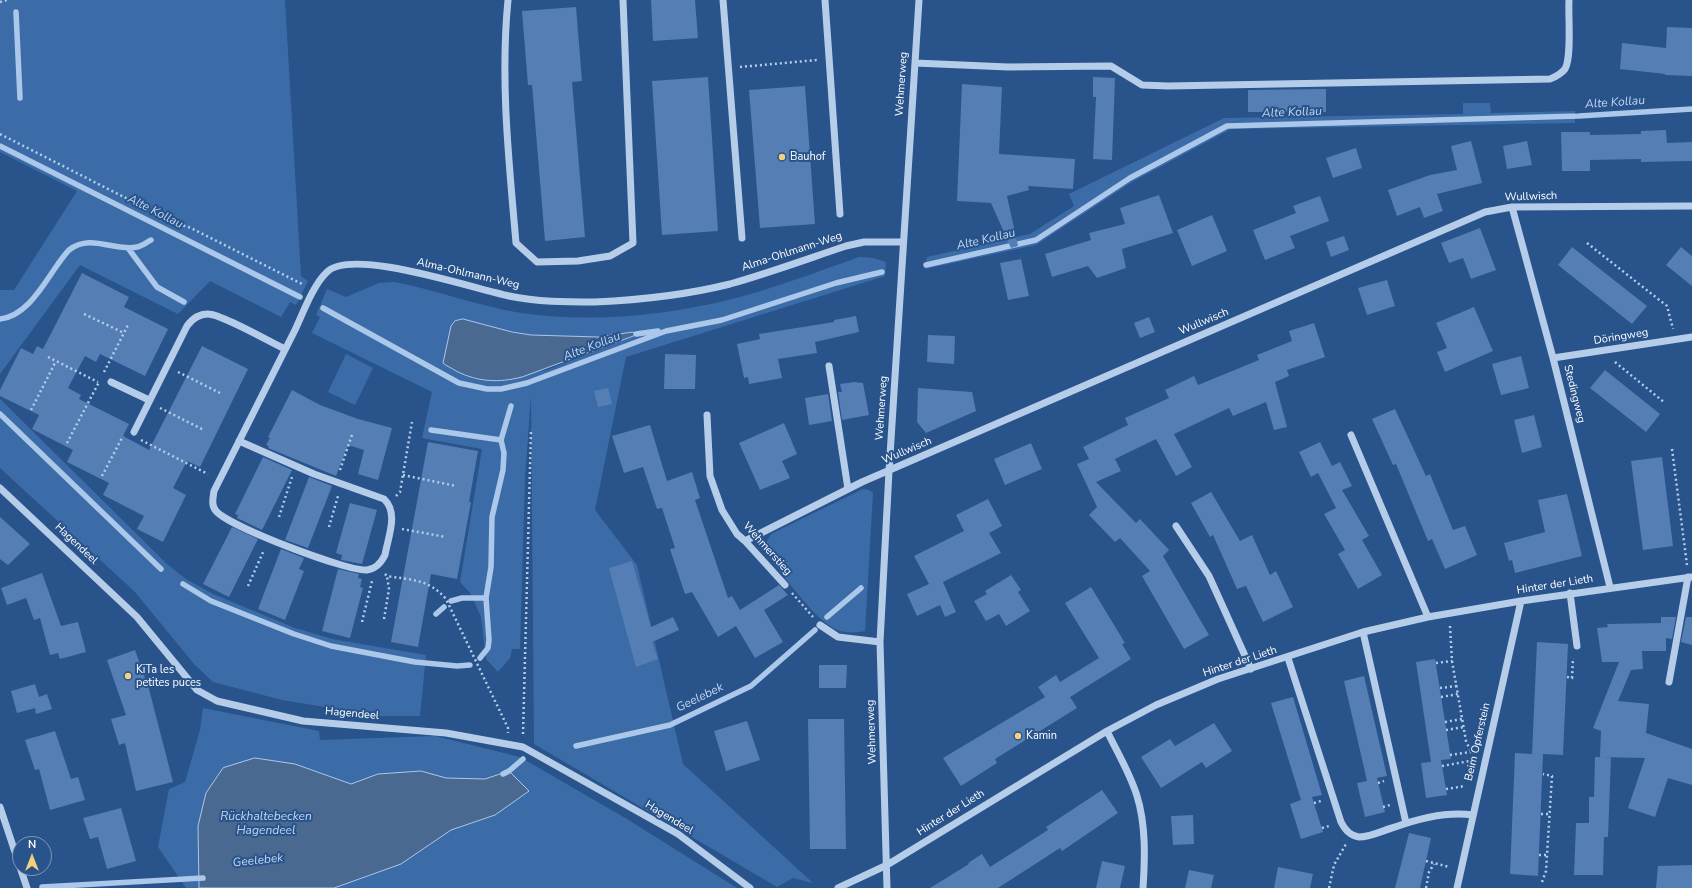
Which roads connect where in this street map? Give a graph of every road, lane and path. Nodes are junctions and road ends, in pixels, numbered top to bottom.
1 (7, 0) edge
2 (508, 0) edge
3 (623, 0) edge
4 (723, 0) edge
5 (825, 0) edge
6 (919, 0) edge
7 (1569, 0) edge
8 (0, 2) edge
9 (829, 60) junction
10 (915, 63) junction
11 (728, 68) junction
12 (0, 134) edge
13 (1692, 206) edge
14 (1512, 207) junction
15 (840, 214) dead end
16 (742, 238) dead end
17 (903, 242) junction
18 (1587, 243) dead end
19 (305, 286) dead end
20 (84, 314) dead end
21 (124, 333) dead end
22 (1692, 337) edge
23 (1676, 339) junction
24 (285, 349) junction
25 (1602, 351) junction
26 (48, 357) dead end
27 (1553, 358) junction
28 (56, 361) junction
29 (167, 366) junction
30 (829, 366) dead end
31 (111, 382) joint
32 (220, 393) dead end
33 (149, 402) junction
34 (1664, 403) dead end
35 (31, 410) dead end
36 (707, 415) dead end
37 (412, 422) dead end
38 (531, 429) dead end
39 (204, 430) dead end
40 (125, 432) dead end
41 (134, 432) dead end
42 (353, 432) dead end
43 (1351, 435) dead end
44 (138, 439) dead end
45 (239, 441) junction
46 (1672, 449) dead end
47 (296, 467) junction
48 (889, 471) junction
49 (403, 475) junction
50 (102, 476) dead end
51 (220, 480) junction
52 (339, 483) junction
53 (456, 486) dead end
54 (0, 488) edge
55 (848, 489) junction
56 (389, 503) junction
57 (279, 517) dead end
58 (390, 526) junction
59 (1176, 526) dead end
60 (329, 527) dead end
61 (446, 537) dead end
62 (268, 538) junction
63 (745, 541) junction
64 (376, 567) junction
65 (387, 576) junction
66 (1690, 577) edge
67 (248, 586) dead end
68 (785, 586) joint
69 (1610, 587) junction
70 (1570, 593) junction
71 (1521, 601) junction
72 (1449, 614) junction
73 (1428, 617) junction
74 (384, 619) dead end
75 (362, 622) dead end
76 (820, 625) joint
77 (1363, 632) junction
78 (880, 642) junction
79 (1577, 646) joint
80 (1288, 658) junction
81 (1452, 661) junction
82 (1436, 663) dead end
83 (1251, 669) junction
84 (1567, 678) dead end
85 (1669, 682) dead end
86 (1457, 686) junction
87 (1440, 688) dead end
88 (1458, 694) junction
89 (1441, 697) dead end
90 (1462, 719) junction
91 (1445, 722) dead end
92 (1464, 727) junction
93 (1446, 730) dead end
94 (1107, 731) junction
95 (508, 745) junction
96 (523, 748) junction
97 (1471, 752) junction
98 (1450, 755) dead end
99 (1487, 756) junction
100 (1470, 761) dead end
101 (1442, 766) dead end
102 (1542, 774) dead end
103 (1465, 786) dead end
104 (1446, 789) dead end
105 (0, 807) edge
106 (1541, 814) dead end
107 (1550, 814) junction
108 (1473, 815) junction
109 (1406, 823) junction
110 (1352, 835) junction
111 (1539, 854) dead end
112 (1548, 855) junction
113 (1426, 862) dead end
114 (1434, 864) junction
115 (887, 865) junction
116 (1461, 870) junction
117 (1542, 882) dead end
118 (26, 888) edge
119 (750, 888) edge
120 (838, 888) edge
121 (887, 888) edge
122 (1143, 888) edge
123 (1329, 888) edge
124 (1426, 888) edge
125 (1457, 888) edge

1 - 8 path
2 - 3 street
4 - 11 street
5 - 9 street
6 - 10 street, Wehmerweg
7 - 10 street
9 - 11 path
9 - 15 street
10 - 17 street, Wehmerweg
11 - 16 street
12 - 19 path
13 - 14 street, Wullwisch
14 - 27 street, Stedingweg
14 - 48 street, Wullwisch
17 - 24 street, Alma-Ohlmann-Weg
17 - 48 street, Wehmerweg
18 - 23 path
20 - 21 path
22 - 23 street, Döringweg
23 - 25 street, Döringweg
24 - 29 street
24 - 45 street, Alma-Ohlmann-Weg
25 - 27 street, Döringweg
25 - 34 path
26 - 28 path
27 - 69 street, Stedingweg
28 - 31 path
28 - 35 path
29 - 32 path
29 - 33 street
30 - 55 street
31 - 33 street
33 - 39 path
33 - 41 street
36 - 63 street, Wehmerstieg
37 - 49 path
38 - 96 path
40 - 50 path
42 - 52 path
43 - 73 street
44 - 51 path
45 - 47 street
45 - 51 street, Alma-Ohlmann-Weg
46 - 66 path
47 - 52 street
47 - 57 path
48 - 55 street, Wullwisch
48 - 78 street, Wehmerweg
49 - 53 path
49 - 56 path
51 - 62 street, Alma-Ohlmann-Weg
52 - 56 street
52 - 60 path
54 - 95 street, Hagendeel
55 - 63 street, Wullwisch
56 - 58 street
58 - 61 path
58 - 64 street
59 - 83 street
62 - 64 street, Alma-Ohlmann-Weg
62 - 67 path
63 - 68 street, Wehmerstieg
64 - 65 path
64 - 75 path
65 - 74 path
65 - 95 path
66 - 69 street, Hinter der Lieth
66 - 85 street
68 - 76 path, Wehmerstieg
69 - 70 street, Hinter der Lieth
70 - 71 street, Hinter der Lieth
70 - 79 street
71 - 72 street, Hinter der Lieth
71 - 99 street, Beim Opferstein
72 - 73 street, Hinter der Lieth
72 - 81 path
73 - 77 street, Hinter der Lieth
76 - 78 street
77 - 80 street, Hinter der Lieth
77 - 109 street
78 - 115 street, Wehmerweg
79 - 84 path
80 - 83 street, Hinter der Lieth
80 - 110 street
81 - 82 path
81 - 86 path
83 - 94 street, Hinter der Lieth
86 - 87 path
86 - 88 path
88 - 89 path
88 - 90 path
90 - 91 path
90 - 92 path
92 - 93 path
92 - 97 path
94 - 115 street, Hinter der Lieth
94 - 122 street
95 - 96 street, Hagendeel
96 - 119 street, Hagendeel
97 - 98 path
97 - 99 path
99 - 108 street, Beim Opferstein
100 - 101 path
102 - 107 path
103 - 104 path
105 - 118 street
106 - 107 path
107 - 112 path
108 - 109 street
108 - 116 street, Beim Opferstein
109 - 110 street
110 - 123 path
111 - 112 path
112 - 117 path
113 - 114 path
114 - 116 path
114 - 124 path
115 - 120 street, Hinter der Lieth
115 - 121 street
116 - 125 street, Beim Opferstein

